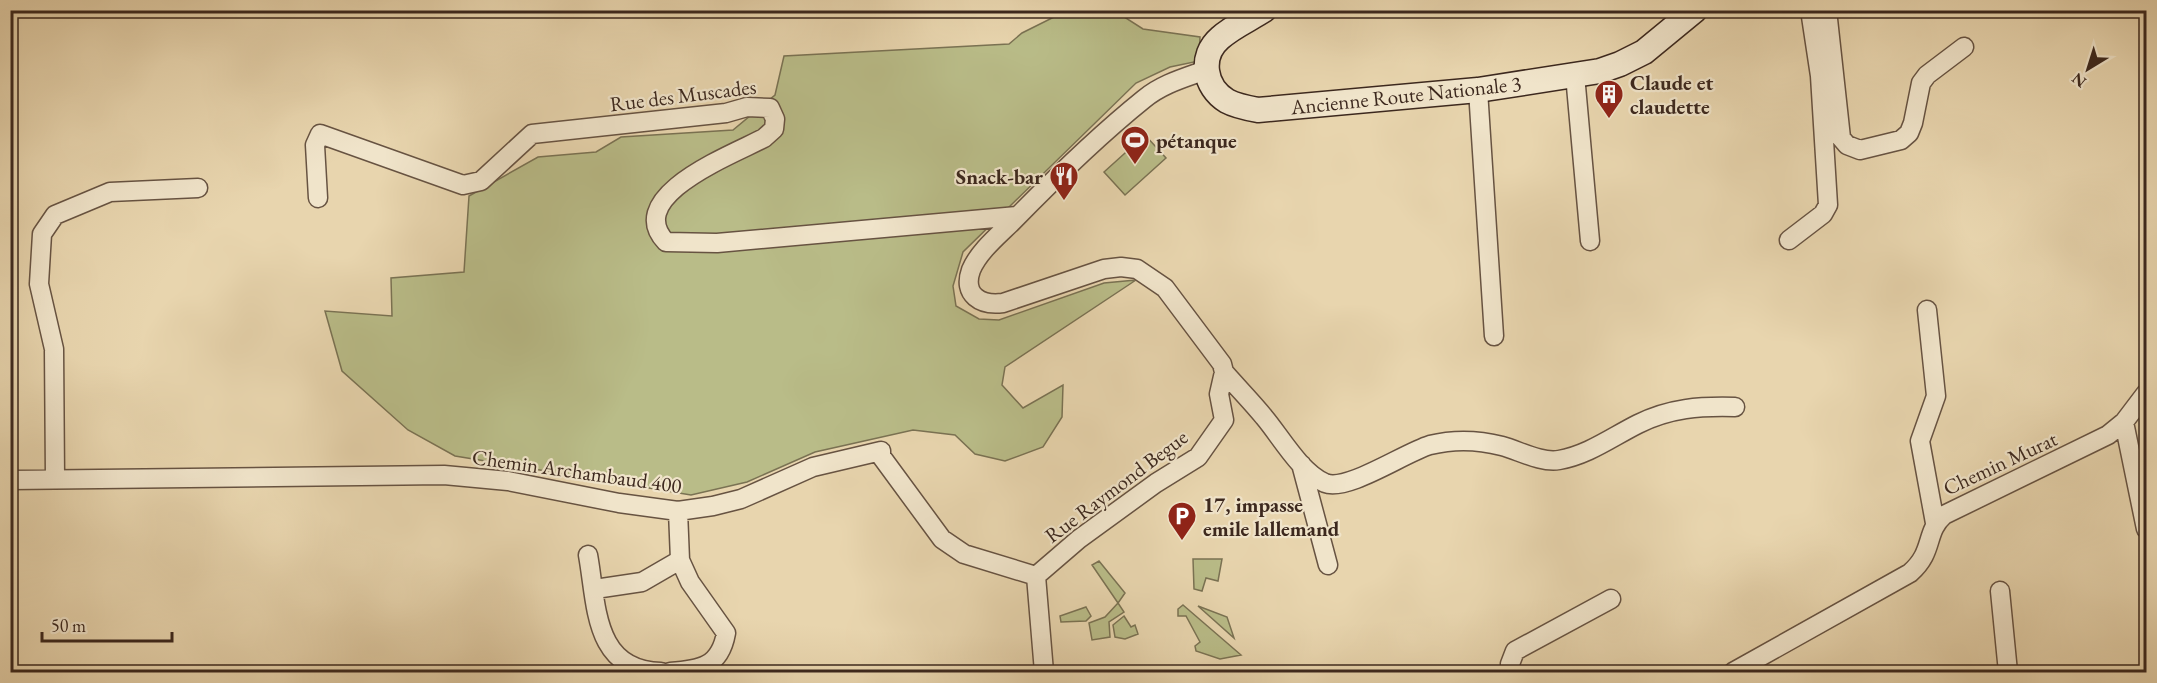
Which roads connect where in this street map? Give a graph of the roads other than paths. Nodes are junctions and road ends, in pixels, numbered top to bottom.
1 (1264, 10) edge
2 (1695, 10) edge
3 (1810, 10) edge
4 (1827, 10) edge
5 (1964, 47) dead end
6 (1206, 70) junction
7 (1575, 75) junction
8 (1478, 90) junction
9 (198, 188) dead end
10 (318, 198) dead end
11 (1017, 216) junction
12 (1789, 240) dead end
13 (1590, 241) dead end
14 (1926, 310) dead end
15 (1494, 336) dead end
16 (1224, 372) junction
17 (2146, 393) edge
18 (1735, 407) dead end
19 (2124, 422) junction
20 (1301, 462) junction
21 (55, 479) junction
22 (10, 480) edge
23 (678, 511) junction
24 (1935, 523) junction
25 (2146, 529) edge
26 (588, 555) dead end
27 (680, 560) junction
28 (1328, 565) dead end
29 (1036, 576) junction
30 (595, 589) junction
31 (2000, 591) dead end
32 (1611, 599) dead end
33 (661, 672) edge
34 (670, 672) edge
35 (1044, 672) edge
36 (1511, 672) edge
37 (1733, 672) edge
38 (2008, 672) edge

1 - 6 main road
2 - 7 main road, Ancienne Route Nationale 3
3 - 12 street
4 - 5 street
6 - 8 main road, Ancienne Route Nationale 3
6 - 11 street
7 - 8 main road, Ancienne Route Nationale 3
7 - 13 street
8 - 15 street
9 - 21 street
10 - 11 street, Rue des Muscades
11 - 16 street
14 - 24 street
16 - 20 street
16 - 29 street, Rue Raymond Begue
17 - 19 street, Chemin Murat
18 - 20 street
19 - 24 street, Chemin Murat
19 - 25 street
20 - 28 street
21 - 22 street, Chemin Archambaud 400
21 - 23 street, Chemin Archambaud 400
23 - 27 street
23 - 29 street, Chemin Archambaud 400
24 - 37 street, Chemin Murat
26 - 30 street
27 - 30 street
27 - 34 street
29 - 35 street
30 - 33 street
31 - 38 street
32 - 36 street

